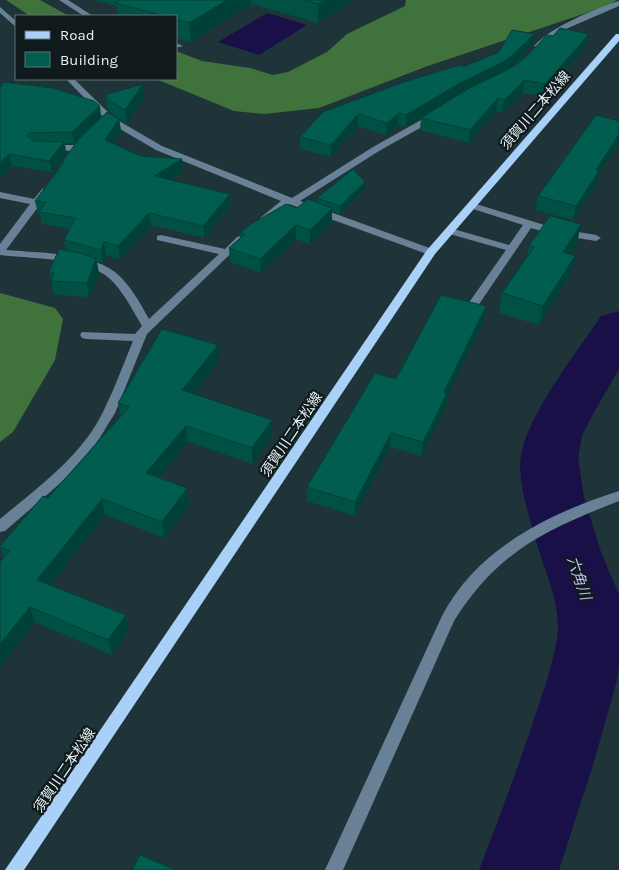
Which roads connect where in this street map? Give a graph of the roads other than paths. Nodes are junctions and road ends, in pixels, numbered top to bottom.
1 (63, 0) edge
2 (619, 3) edge
3 (0, 8) edge
4 (87, 15) edge
5 (15, 24) edge
6 (619, 36) edge
7 (529, 57) edge
8 (71, 80) edge
9 (442, 111) edge
10 (109, 117) junction
11 (98, 126) edge
12 (36, 147) edge
13 (67, 161) edge
14 (52, 182) edge
15 (0, 196) edge
16 (290, 201) junction
17 (37, 202) junction
18 (473, 206) junction
19 (529, 224) junction
20 (450, 231) junction
21 (161, 238) dead end
22 (596, 238) dead end
23 (512, 249) junction
24 (0, 252) edge
25 (226, 252) junction
26 (431, 252) junction
27 (469, 311) edge
28 (148, 326) junction
29 (86, 335) dead end
30 (138, 338) junction
31 (619, 496) edge
32 (0, 527) edge
33 (14, 870) edge
34 (334, 870) edge

1 - 4 street
2 - 7 street
3 - 5 street
6 - 18 main road, 須賀川二本松線
8 - 10 street
9 - 16 street
10 - 11 street
10 - 16 street
12 - 13 street
14 - 17 street
15 - 17 street
16 - 25 street
16 - 26 street
17 - 24 street
18 - 19 street
18 - 20 main road, 須賀川二本松線
19 - 22 street
19 - 23 street
20 - 23 street
20 - 26 main road, 須賀川二本松線
21 - 25 street
23 - 27 street
24 - 28 street
25 - 28 street
26 - 33 main road, 須賀川二本松線
28 - 30 street
29 - 30 street
30 - 32 street
31 - 34 street

